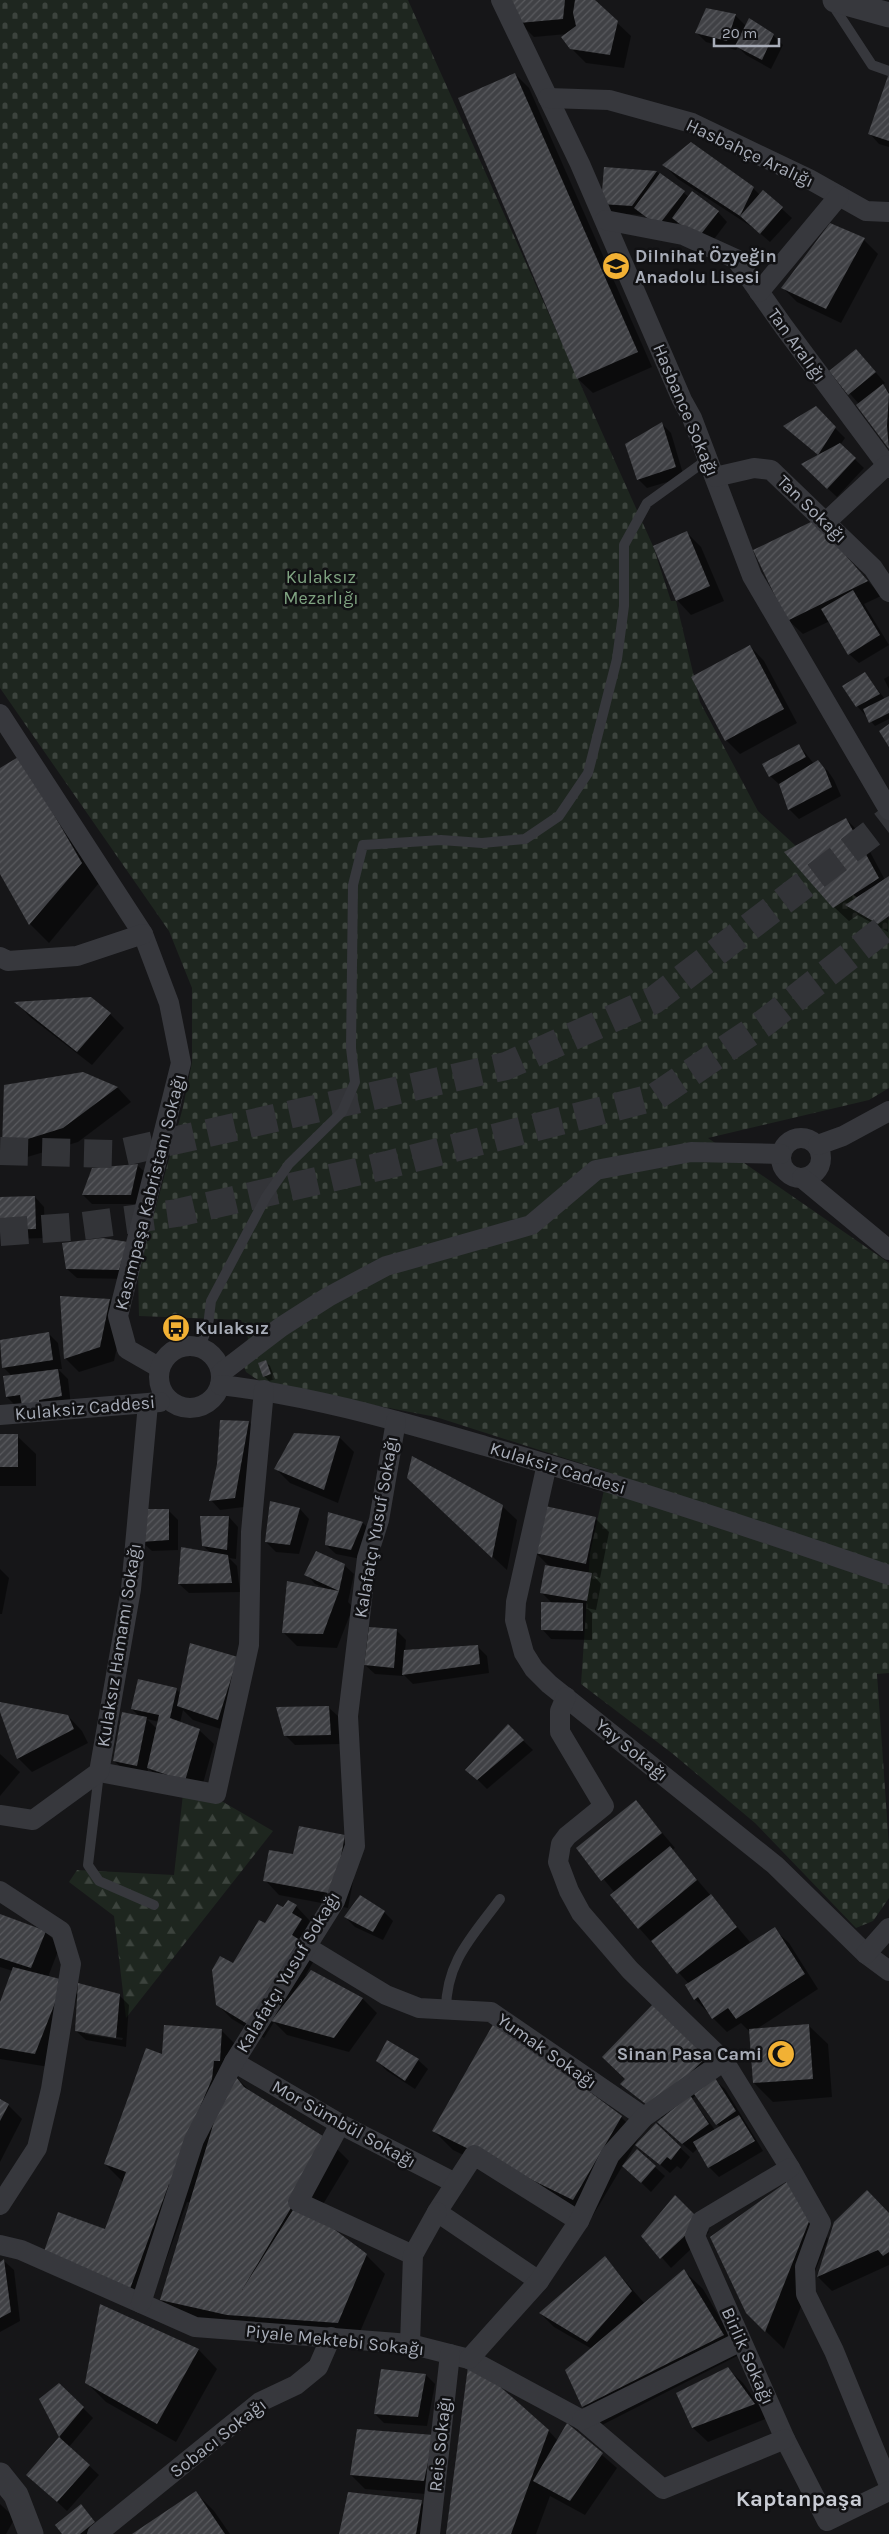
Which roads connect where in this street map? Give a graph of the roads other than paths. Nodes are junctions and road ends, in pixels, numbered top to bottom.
1 (501, 0) edge
2 (829, 0) edge
3 (835, 0) edge
4 (889, 15) edge
5 (889, 71) edge
6 (548, 98) junction
7 (839, 196) junction
8 (889, 212) edge
9 (605, 220) junction
10 (759, 292) junction
11 (888, 467) edge
12 (712, 468) junction
13 (825, 523) junction
14 (889, 592) edge
15 (0, 714) edge
16 (889, 810) edge
17 (143, 934) junction
18 (3, 964) edge
19 (889, 1111) edge
20 (818, 1145) junction
21 (781, 1154) junction
22 (802, 1178) junction
23 (889, 1250) edge
24 (200, 1347) junction
25 (160, 1368) junction
26 (220, 1379) junction
27 (264, 1390) junction
28 (170, 1401) junction
29 (148, 1404) junction
30 (0, 1415) edge
31 (396, 1421) junction
32 (547, 1464) junction
33 (889, 1575) edge
34 (566, 1697) junction
35 (99, 1772) junction
36 (0, 1814) edge
37 (0, 1892) edge
38 (500, 1899) dead end
39 (154, 1905) dead end
40 (889, 1928) edge
41 (307, 1947) junction
42 (866, 1954) junction
43 (889, 1971) edge
44 (446, 2010) junction
45 (724, 2061) junction
46 (234, 2062) junction
47 (644, 2117) junction
48 (340, 2124) junction
49 (790, 2168) junction
50 (455, 2183) junction
51 (0, 2205) edge
52 (437, 2212) junction
53 (578, 2221) junction
54 (0, 2245) edge
55 (413, 2255) junction
56 (539, 2281) junction
57 (142, 2303) junction
58 (331, 2337) junction
59 (741, 2341) junction
60 (410, 2344) junction
61 (450, 2354) junction
62 (469, 2359) junction
63 (582, 2420) junction
64 (785, 2439) junction
65 (0, 2475) edge
66 (889, 2485) edge
67 (889, 2492) edge
68 (32, 2534) edge
69 (97, 2534) edge
70 (430, 2534) edge

1 - 6 street, Hasbance Sokağı
2 - 5 lane
3 - 4 street
6 - 7 street, Hasbahçe Aralığı
6 - 9 street, Hasbance Sokağı
7 - 8 street, Hasbahçe Aralığı
7 - 10 street
9 - 10 street, Tan Aralığı
9 - 12 street, Hasbance Sokağı
10 - 11 street, Tan Aralığı
11 - 13 street
12 - 13 street, Tan Sokağı
12 - 16 street, Hasbance Sokağı
12 - 24 lane
13 - 14 street, Tan Sokağı
15 - 17 street, Kasımpaşa Kabristanı Sokağı
17 - 18 street
17 - 25 street, Kasımpaşa Kabristanı Sokağı
19 - 20 street
20 - 21 street
20 - 22 street
21 - 22 street
21 - 26 street
22 - 23 street
24 - 25 street
24 - 26 street
25 - 28 street
26 - 27 street, Kulaksiz Caddesi
26 - 28 street
27 - 31 street, Kulaksiz Caddesi
27 - 35 street
28 - 29 street, Kulaksiz Caddesi
29 - 30 street, Kulaksiz Caddesi
29 - 35 street, Kulaksız Hamamı Sokağı
31 - 32 street, Kulaksiz Caddesi
31 - 41 street, Kalafatçı Yusuf Sokağı
32 - 33 street, Kulaksiz Caddesi
32 - 34 street, Yay Sokağı
34 - 42 street, Yay Sokağı
34 - 45 street
35 - 36 street, Kulaksız Hamamı Sokağı
35 - 39 lane
37 - 51 street
38 - 44 lane
40 - 42 street
41 - 44 street, Yumak Sokağı
41 - 46 street, Kalafatçı Yusuf Sokağı
42 - 43 street, Yay Sokağı
44 - 47 street, Yumak Sokağı
45 - 47 street
45 - 49 street
46 - 48 street, Mor Sümbül Sokağı
46 - 57 street, Kalafatçı Yusuf Sokağı
47 - 53 street
48 - 50 street, Mor Sümbül Sokağı
48 - 55 street
49 - 59 street, Birlik Sokağı
49 - 66 street
50 - 52 street
50 - 53 street
52 - 55 street
52 - 56 street
53 - 56 street
54 - 57 street, Piyale Mektebi Sokağı
55 - 60 street
56 - 62 street
57 - 58 street, Piyale Mektebi Sokağı
58 - 60 street, Piyale Mektebi Sokağı
58 - 69 street, Sobacı Sokağı
59 - 63 street
59 - 64 street, Birlik Sokağı
60 - 61 street, Piyale Mektebi Sokağı
61 - 62 street, Piyale Mektebi Sokağı
61 - 70 street, Reis Sokağı
62 - 63 street, Piyale Mektebi Sokağı
63 - 64 street, Piyale Mektebi Sokağı
64 - 67 street, Birlik Sokağı
65 - 68 street

